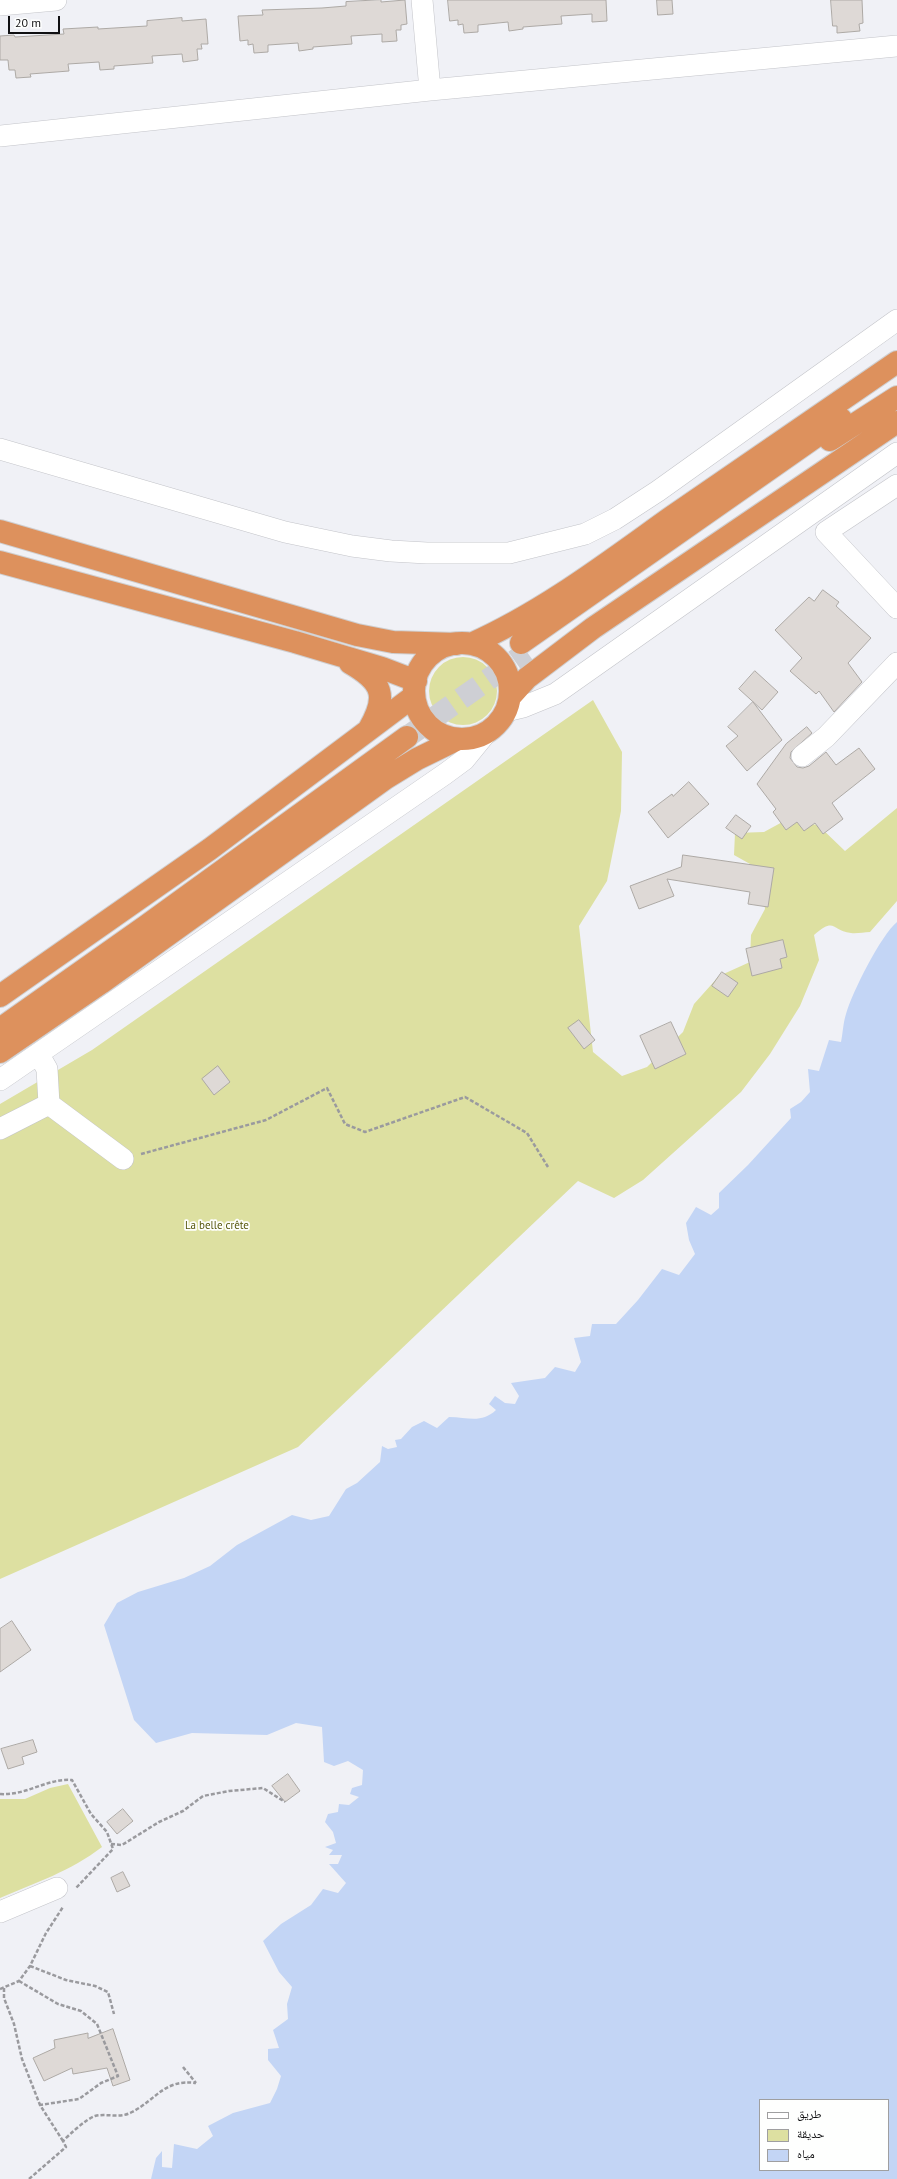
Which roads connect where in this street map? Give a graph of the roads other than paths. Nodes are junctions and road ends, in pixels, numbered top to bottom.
1 (56, 0) edge
2 (422, 0) edge
3 (0, 5) edge
4 (897, 46) edge
5 (430, 90) junction
6 (0, 136) edge
7 (897, 320) edge
8 (897, 362) edge
9 (897, 378) edge
10 (897, 397) edge
11 (897, 422) edge
12 (0, 449) edge
13 (894, 462) edge
14 (897, 485) edge
15 (0, 531) edge
16 (0, 562) edge
17 (897, 608) edge
18 (464, 644) junction
19 (333, 654) junction
20 (897, 663) edge
21 (415, 688) junction
22 (508, 704) junction
23 (368, 732) junction
24 (486, 733) junction
25 (458, 739) junction
26 (802, 756) dead end
27 (0, 996) edge
28 (0, 1014) edge
29 (0, 1029) edge
30 (0, 1052) edge
31 (39, 1055) junction
32 (0, 1080) edge
33 (49, 1104) junction
34 (0, 1129) edge
35 (123, 1159) road end
36 (66, 1893) road end
37 (0, 1912) edge

1 - 3 street
2 - 5 street
4 - 5 street
5 - 6 street
7 - 12 street
8 - 18 highway
9 - 10 highway
11 - 22 highway
13 - 22 street
14 - 17 street
15 - 18 highway
16 - 19 highway
18 - 21 highway
18 - 22 highway
19 - 21 highway
19 - 23 highway
20 - 26 street
21 - 23 highway
21 - 25 highway
22 - 24 highway
23 - 27 highway
24 - 25 highway
24 - 31 street
25 - 30 highway
28 - 29 highway
31 - 32 street
31 - 33 street
33 - 34 street
33 - 35 street
36 - 37 street

